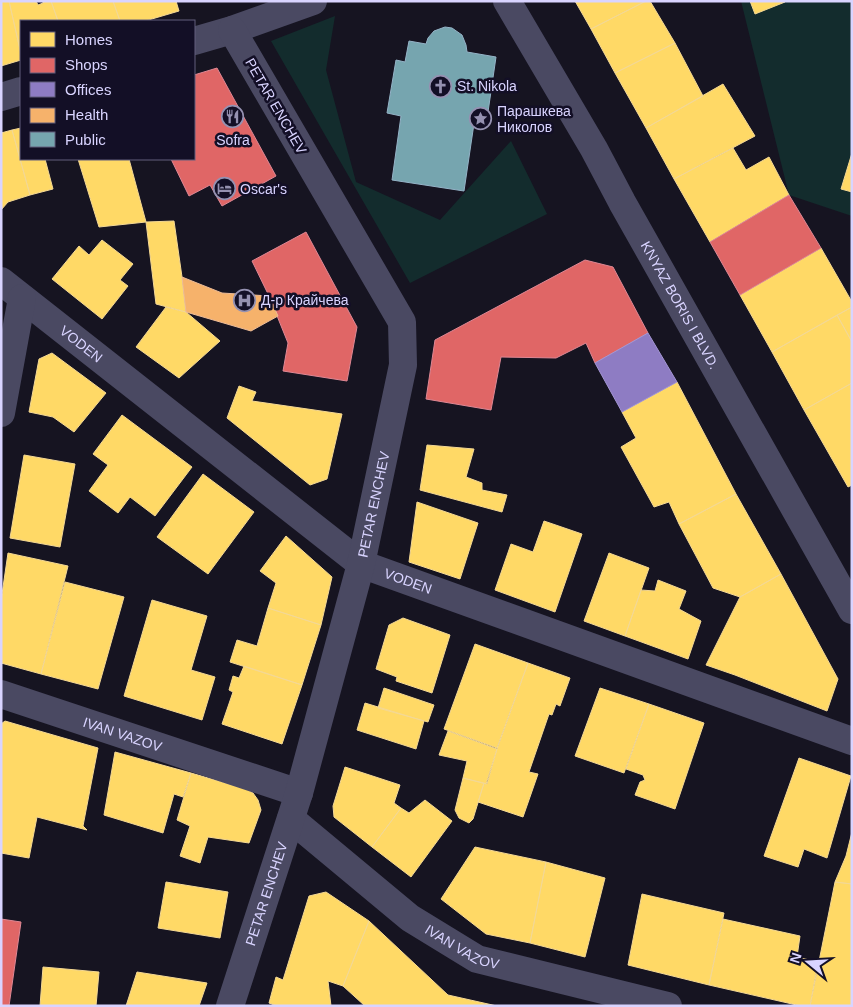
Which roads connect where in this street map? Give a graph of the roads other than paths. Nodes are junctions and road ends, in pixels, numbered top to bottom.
1 (313, 1) edge
2 (507, 1) edge
3 (232, 30) junction
4 (195, 41) edge
5 (20, 91) edge
6 (1, 97) edge
7 (1, 280) edge
8 (22, 298) junction
9 (1, 412) edge
10 (361, 564) junction
11 (852, 610) edge
12 (1, 694) edge
13 (852, 741) edge
14 (299, 793) junction
15 (291, 819) junction
16 (230, 1006) edge
17 (668, 1006) edge

1 - 3 street
2 - 11 street, KNYAZ BORIS I BLVD.
3 - 4 street
3 - 10 street, PETAR ENCHEV
5 - 6 street
7 - 8 street, VODEN
8 - 9 street
8 - 10 street, VODEN
10 - 13 street, VODEN
10 - 14 street, PETAR ENCHEV
12 - 14 street, IVAN VAZOV
14 - 15 street, PETAR ENCHEV
15 - 16 street, PETAR ENCHEV
15 - 17 street, IVAN VAZOV

